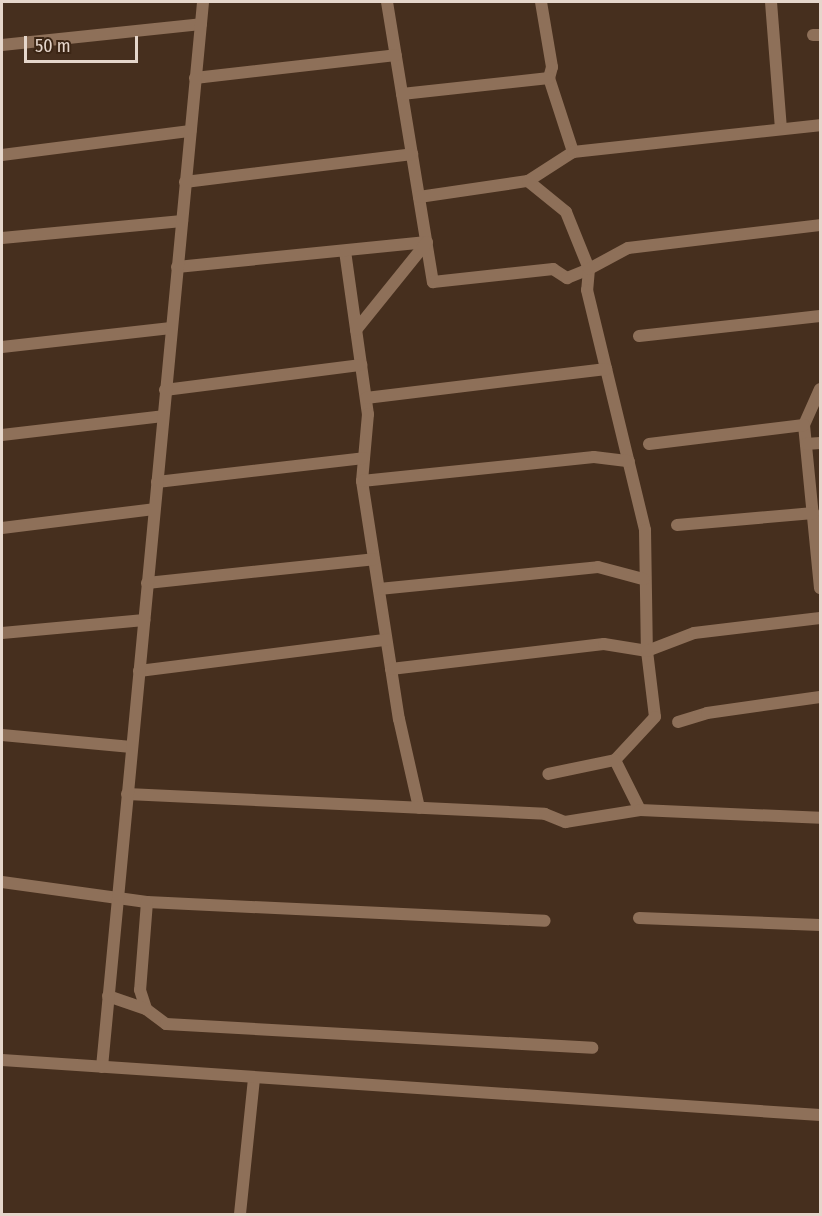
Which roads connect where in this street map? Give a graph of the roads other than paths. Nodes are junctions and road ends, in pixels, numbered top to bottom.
1 (203, 2) edge
2 (390, 2) edge
3 (541, 2) edge
4 (771, 2) edge
5 (201, 24) junction
6 (2, 45) edge
7 (396, 55) junction
8 (195, 78) junction
9 (549, 78) junction
10 (402, 94) junction
11 (820, 125) edge
12 (781, 129) junction
13 (190, 131) junction
14 (573, 152) junction
15 (412, 154) junction
16 (2, 155) edge
17 (528, 181) junction
18 (185, 182) junction
19 (419, 197) junction
20 (182, 222) junction
21 (820, 225) edge
22 (2, 238) edge
23 (427, 242) junction
24 (345, 251) junction
25 (177, 267) junction
26 (589, 269) junction
27 (820, 316) edge
28 (171, 328) junction
29 (356, 330) junction
30 (639, 336) dead end
31 (2, 347) edge
32 (361, 365) junction
33 (606, 369) junction
34 (820, 389) edge
35 (165, 390) junction
36 (366, 398) junction
37 (163, 416) junction
38 (804, 424) junction
39 (2, 435) edge
40 (820, 443) edge
41 (649, 444) dead end
42 (806, 444) junction
43 (364, 458) junction
44 (629, 461) junction
45 (362, 481) junction
46 (157, 482) junction
47 (154, 509) junction
48 (813, 513) junction
49 (677, 525) dead end
50 (2, 528) edge
51 (818, 532) edge
52 (374, 559) junction
53 (643, 579) junction
54 (147, 583) junction
55 (820, 588) edge
56 (379, 589) junction
57 (820, 618) edge
58 (144, 620) junction
59 (2, 633) edge
60 (386, 640) junction
61 (647, 651) junction
62 (391, 669) junction
63 (139, 671) junction
64 (820, 698) edge
65 (678, 722) dead end
66 (2, 735) edge
67 (131, 747) junction
68 (615, 760) junction
69 (548, 774) dead end
70 (127, 794) junction
71 (418, 808) junction
72 (640, 810) junction
73 (820, 818) edge
74 (2, 882) edge
75 (117, 896) junction
76 (147, 902) junction
77 (639, 918) dead end
78 (545, 921) dead end
79 (820, 925) edge
80 (108, 996) junction
81 (146, 1009) junction
82 (592, 1048) dead end
83 (2, 1060) edge
84 (102, 1067) junction
85 (254, 1078) junction
86 (820, 1115) edge
87 (240, 1215) edge

1 - 5 street
2 - 7 street
3 - 9 street
4 - 12 street
5 - 6 street
5 - 8 street
7 - 8 street
7 - 10 street
8 - 13 street
9 - 10 street
9 - 14 street
10 - 15 street
11 - 12 street
12 - 14 street
13 - 16 street
13 - 18 street
14 - 17 street
15 - 18 street
15 - 19 street
17 - 19 street
17 - 26 street
18 - 20 street
19 - 23 street
20 - 22 street
20 - 25 street
21 - 26 street
23 - 24 street
23 - 26 street
23 - 29 street
24 - 25 street
24 - 29 street
25 - 28 street
26 - 33 street
27 - 30 street
28 - 31 street
28 - 35 street
29 - 32 street
32 - 35 street
32 - 36 street
33 - 36 street
33 - 44 street
34 - 38 street
35 - 37 street
36 - 43 street
37 - 39 street
37 - 46 street
38 - 41 street
38 - 42 street
40 - 42 street
42 - 48 street
43 - 45 street
43 - 46 street
44 - 45 street
44 - 53 street
45 - 52 street
46 - 47 street
47 - 50 street
47 - 54 street
48 - 49 street
48 - 51 street
51 - 55 street
52 - 54 street
52 - 56 street
53 - 56 street
53 - 61 street
54 - 58 street
56 - 60 street
57 - 61 street
58 - 59 street
58 - 63 street
60 - 62 street
60 - 63 street
61 - 62 street
61 - 68 street
62 - 71 street
63 - 67 street
64 - 65 street
66 - 67 street
67 - 70 street
68 - 69 street
68 - 72 street
70 - 71 street
70 - 75 street
71 - 72 street
72 - 73 street
74 - 75 street
75 - 76 street
75 - 80 street
76 - 78 street
76 - 81 street
77 - 79 street
80 - 81 street
80 - 84 street
81 - 82 street
83 - 84 street
84 - 85 street
85 - 86 street
85 - 87 street

